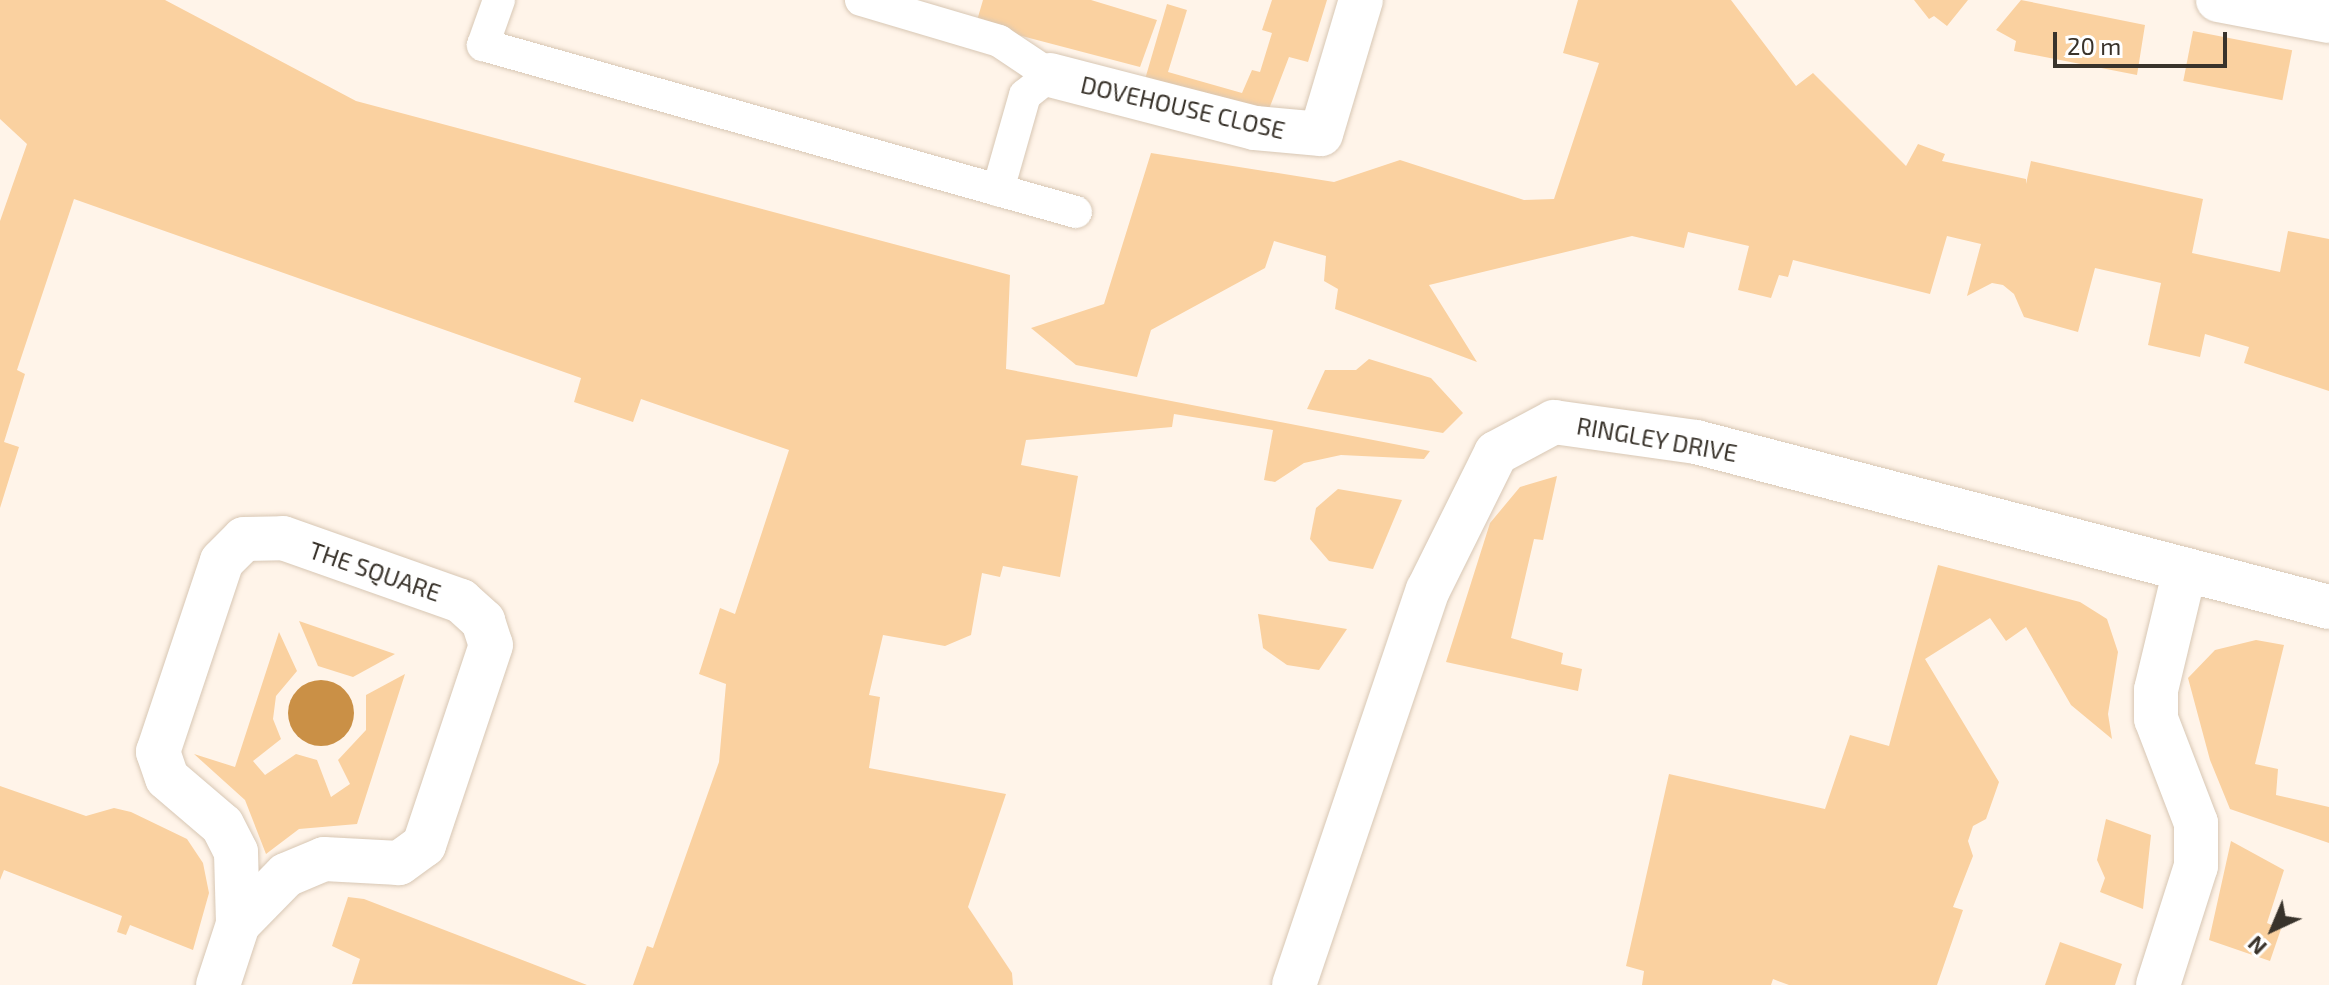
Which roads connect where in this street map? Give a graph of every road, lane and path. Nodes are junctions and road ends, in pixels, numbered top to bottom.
1 (499, 0) edge
2 (861, 0) edge
3 (1361, 0) edge
4 (2239, 2) edge
5 (2329, 21) edge
6 (1050, 75) junction
7 (998, 190) junction
8 (1076, 212) dead end
9 (2185, 569) junction
10 (2329, 607) edge
11 (238, 924) junction
12 (218, 985) edge
13 (1294, 985) edge
14 (2158, 985) edge

1 - 7 lane
2 - 6 lane
3 - 6 street, DOVEHOUSE CLOSE
4 - 5 street
6 - 7 lane
7 - 8 lane
9 - 10 street, RINGLEY DRIVE
9 - 13 street, RINGLEY DRIVE
9 - 14 street
11 - 11 street, THE SQUARE
11 - 12 street, THE SQUARE

